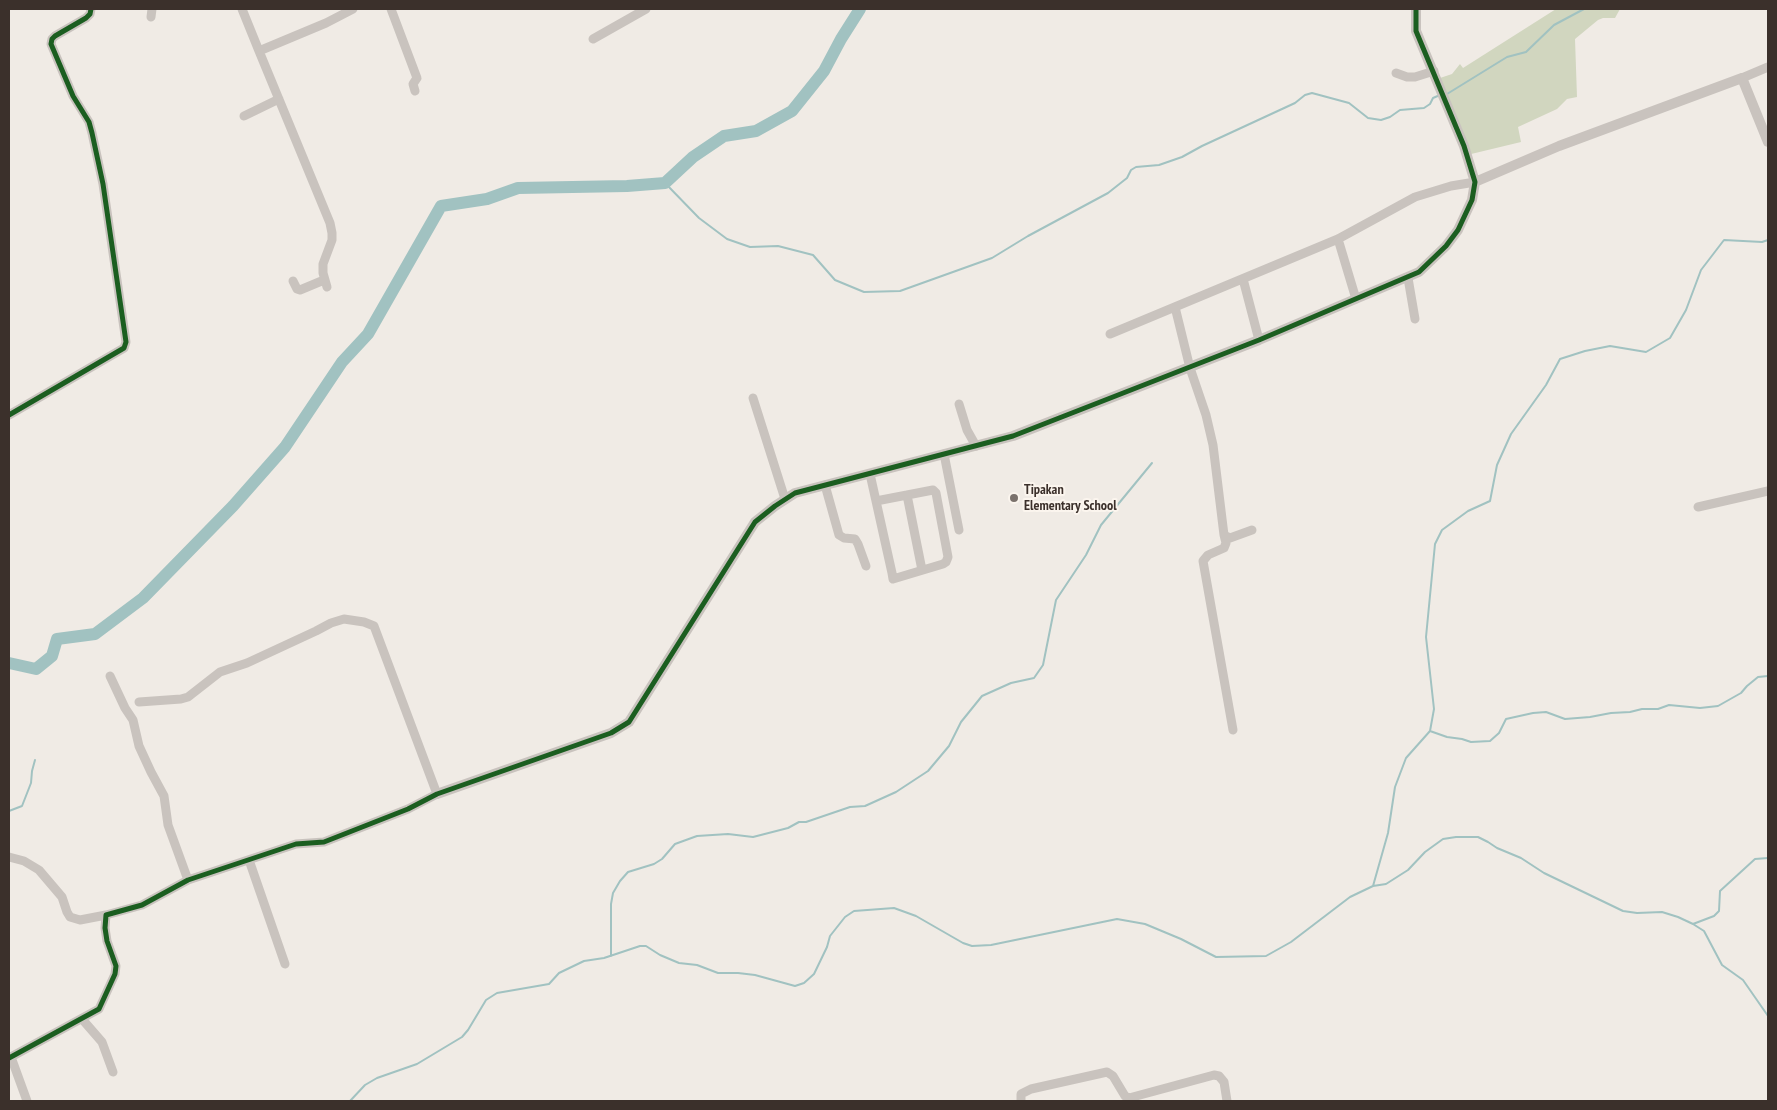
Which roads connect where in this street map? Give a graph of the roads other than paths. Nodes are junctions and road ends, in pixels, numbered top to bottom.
1 (91, 9) edge
2 (242, 9) edge
3 (353, 9) edge
4 (391, 9) edge
5 (646, 9) edge
6 (1416, 9) edge
7 (593, 39) dead end
8 (260, 51) junction
9 (1768, 67) edge
10 (1434, 71) junction
11 (1396, 73) dead end
12 (1742, 78) junction
13 (415, 91) dead end
14 (279, 99) junction
15 (244, 116) dead end
16 (1768, 142) edge
17 (1475, 182) junction
18 (1338, 239) junction
19 (1408, 278) junction
20 (1243, 279) junction
21 (294, 281) dead end
22 (1356, 299) junction
23 (1175, 307) junction
24 (1415, 319) dead end
25 (1110, 334) dead end
26 (1259, 340) junction
27 (1190, 368) junction
28 (753, 398) dead end
29 (959, 404) dead end
30 (9, 415) edge
31 (976, 446) junction
32 (944, 454) junction
33 (870, 474) junction
34 (825, 485) junction
35 (1768, 491) edge
36 (907, 495) junction
37 (785, 499) junction
38 (876, 501) junction
39 (1698, 507) dead end
40 (959, 530) dead end
41 (1252, 530) dead end
42 (1224, 535) junction
43 (866, 566) dead end
44 (922, 570) junction
45 (110, 676) dead end
46 (139, 702) dead end
47 (1233, 730) dead end
48 (437, 794) junction
49 (9, 857) edge
50 (249, 860) junction
51 (188, 880) junction
52 (106, 915) junction
53 (285, 964) dead end
54 (82, 1019) junction
55 (10, 1058) edge
56 (113, 1072) dead end
57 (27, 1101) edge
58 (1021, 1101) edge
59 (1228, 1101) edge

1 - 30 street
2 - 8 street
3 - 8 street
4 - 13 street
5 - 7 street
6 - 10 street
8 - 14 street
9 - 12 street
10 - 11 street
10 - 17 street
12 - 16 street
12 - 17 street
14 - 15 street
14 - 21 street
17 - 18 street
17 - 19 street
18 - 20 street
18 - 22 street
19 - 22 street
19 - 24 street
20 - 23 street
20 - 26 street
22 - 26 street
23 - 25 street
23 - 27 street
26 - 27 street
27 - 31 street
27 - 42 street
28 - 37 street
29 - 31 street
31 - 32 street
32 - 33 street
32 - 40 street
33 - 34 street
33 - 38 street
34 - 37 street
34 - 43 street
35 - 39 street
36 - 38 street
36 - 44 street
36 - 44 street
37 - 48 street
38 - 44 street
41 - 42 street
42 - 47 street
45 - 51 street
46 - 48 street
48 - 50 street
49 - 52 street
50 - 51 street
50 - 53 street
51 - 52 street
52 - 54 street
54 - 55 street
54 - 56 street
55 - 57 street
58 - 59 street

